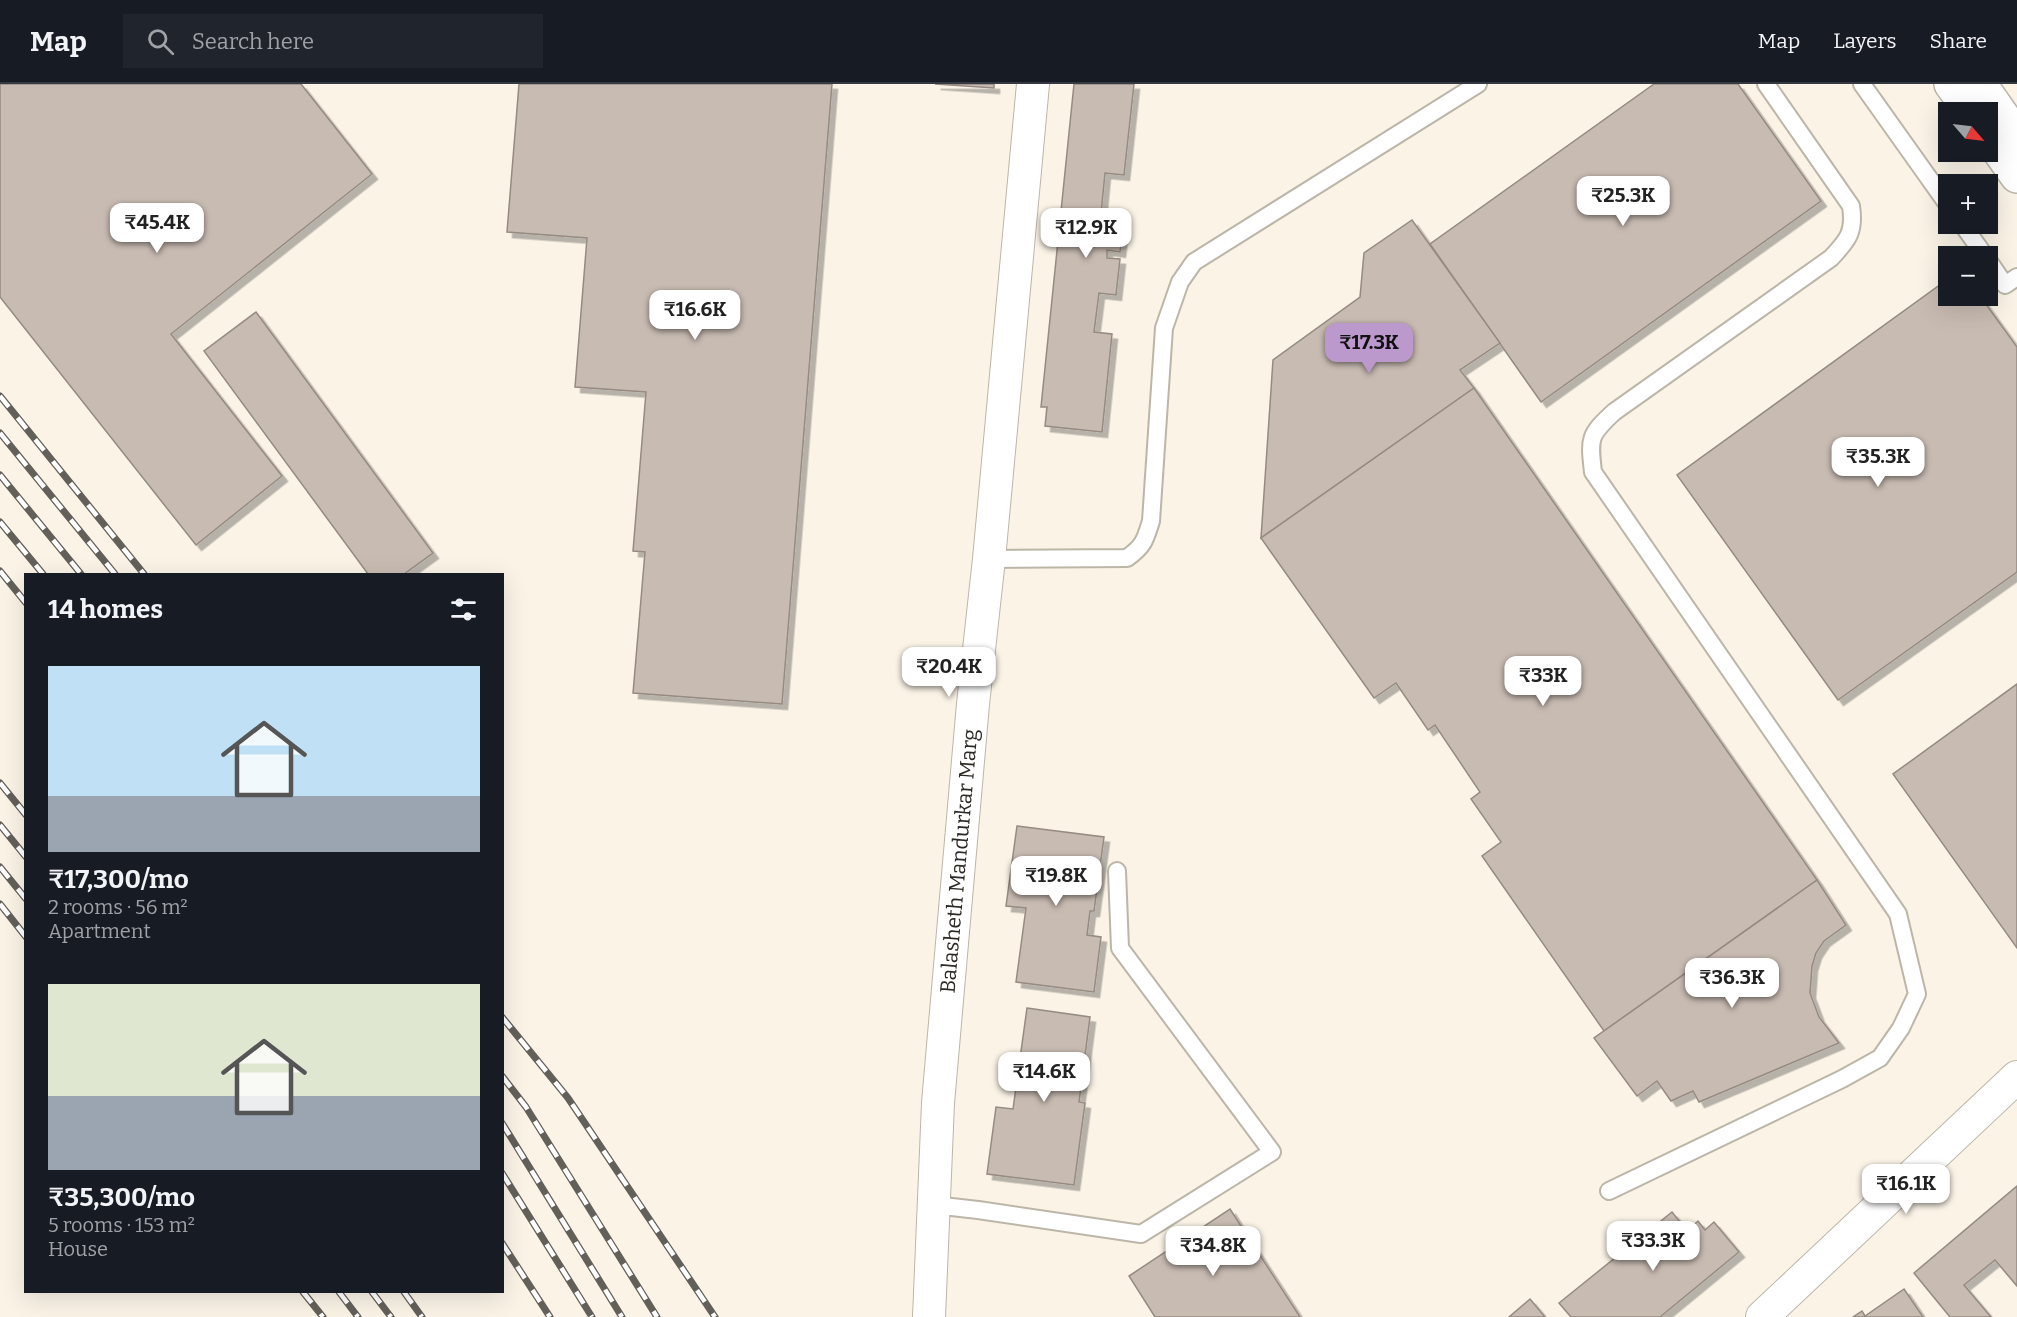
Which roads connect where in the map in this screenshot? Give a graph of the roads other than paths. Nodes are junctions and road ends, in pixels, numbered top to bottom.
1 (1033, 84) edge
2 (1478, 84) edge
3 (1766, 84) edge
4 (1862, 84) edge
5 (1951, 84) edge
6 (1980, 84) edge
7 (1964, 102) edge
8 (2017, 137) edge
9 (1998, 149) edge
10 (2017, 176) edge
11 (1938, 191) edge
12 (1998, 275) edge
13 (2017, 277) edge
14 (989, 559) junction
15 (1117, 871) dead end
16 (2017, 1077) edge
17 (1608, 1191) dead end
18 (934, 1205) junction
19 (929, 1317) edge
20 (1762, 1317) edge

1 - 14 street, Balasheth Mandurkar Marg
2 - 14 lane
3 - 17 lane
4 - 11 lane
5 - 7 main road
6 - 8 main road
9 - 10 main road
12 - 13 lane
14 - 18 street, Balasheth Mandurkar Marg
15 - 18 lane
16 - 20 street
18 - 19 street, Balasheth Mandurkar Marg

